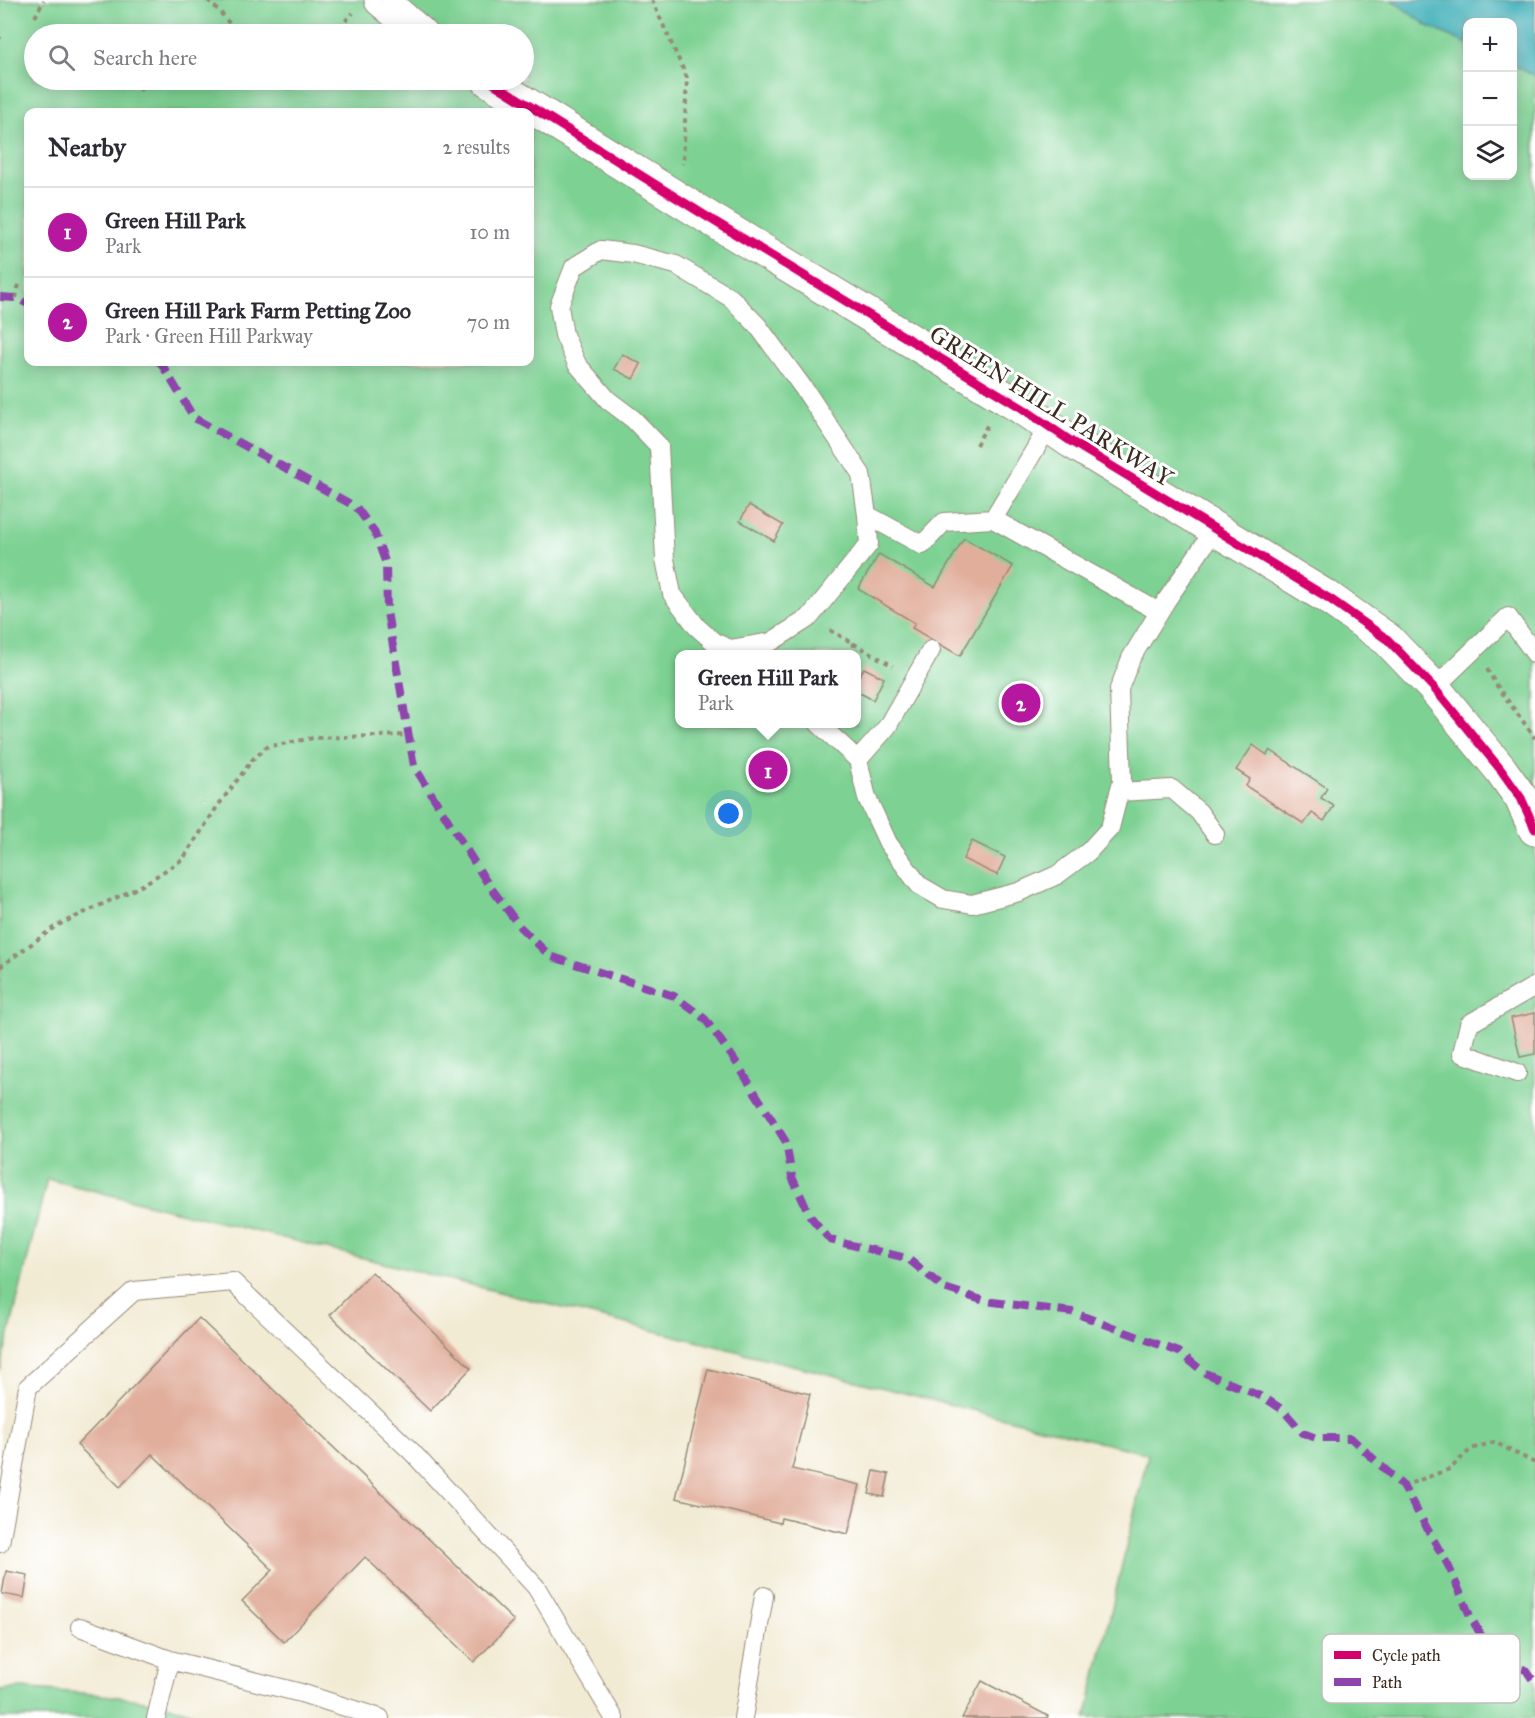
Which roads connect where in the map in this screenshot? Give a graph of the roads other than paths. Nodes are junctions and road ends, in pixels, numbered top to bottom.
1 (369, 5) edge
2 (403, 24) edge
3 (504, 90) edge
4 (533, 108) edge
5 (534, 109) edge
6 (1049, 426) junction
7 (867, 515) junction
8 (993, 519) junction
9 (1215, 529) junction
10 (1159, 612) junction
11 (716, 643) junction
12 (725, 650) edge
13 (931, 650) dead end
14 (1535, 654) edge
15 (1434, 688) junction
16 (824, 728) edge
17 (858, 760) junction
18 (1119, 792) junction
19 (1535, 829) edge
20 (1215, 834) dead end
21 (1535, 986) edge
22 (1517, 1073) dead end
23 (0, 1543) edge
24 (764, 1596) dead end
25 (80, 1627) dead end
26 (170, 1660) junction
27 (156, 1718) edge
28 (380, 1718) edge
29 (614, 1718) edge
30 (743, 1718) edge

1 - 2 street
3 - 4 street, GREEN HILL PARKWAY
5 - 6 street, GREEN HILL PARKWAY
6 - 8 lane
6 - 9 street, GREEN HILL PARKWAY
7 - 8 lane
7 - 11 lane
7 - 11 lane
8 - 10 lane
9 - 10 lane
9 - 15 street, GREEN HILL PARKWAY
10 - 18 lane
11 - 12 lane
13 - 17 lane
14 - 15 lane
15 - 19 street, GREEN HILL PARKWAY
16 - 17 lane
17 - 18 lane
18 - 20 lane
21 - 22 lane
23 - 29 lane
24 - 30 lane
25 - 26 lane
26 - 27 lane
26 - 28 lane

